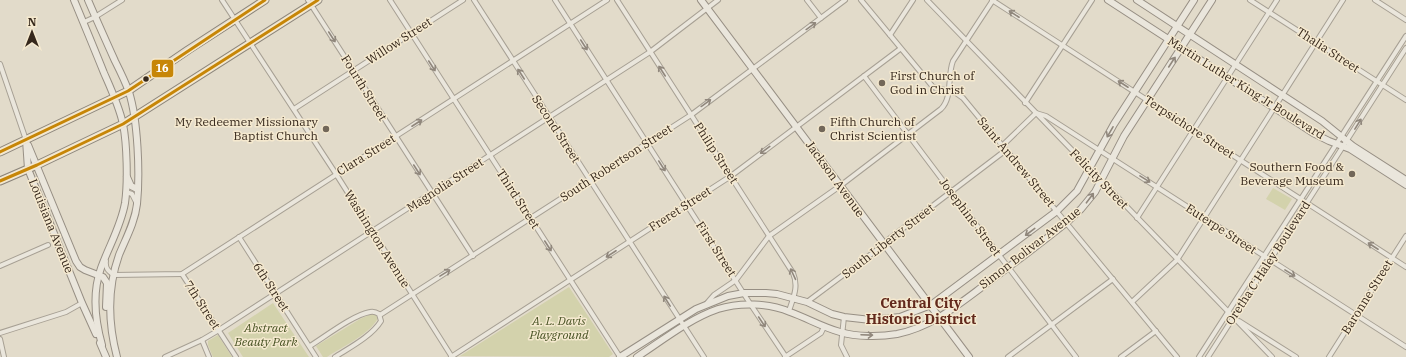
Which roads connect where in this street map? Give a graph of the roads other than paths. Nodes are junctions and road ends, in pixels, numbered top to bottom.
1 (74, 0) edge
2 (88, 0) edge
3 (122, 0) edge
4 (222, 0) edge
5 (265, 0) edge
6 (318, 0) edge
7 (390, 0) edge
8 (463, 0) edge
9 (474, 0) edge
10 (555, 0) edge
11 (607, 0) edge
12 (617, 0) edge
13 (701, 0) edge
14 (718, 0) edge
15 (807, 0) edge
16 (845, 0) edge
17 (861, 0) edge
18 (913, 0) edge
19 (927, 0) edge
20 (992, 0) edge
21 (1092, 0) edge
22 (1108, 0) edge
23 (1137, 0) edge
24 (1194, 0) edge
25 (1212, 0) edge
26 (1250, 0) edge
27 (1277, 0) edge
28 (1343, 0) edge
29 (1375, 0) edge
30 (309, 2) edge
31 (708, 8) junction
32 (1269, 12) junction
33 (95, 17) junction
34 (821, 18) junction
35 (235, 19) junction
36 (1406, 20) edge
37 (84, 22) junction
38 (570, 23) junction
39 (1177, 26) junction
40 (411, 33) junction
41 (1190, 34) junction
42 (890, 35) junction
43 (1406, 36) edge
44 (1168, 40) junction
45 (966, 41) junction
46 (251, 42) junction
47 (1316, 42) junction
48 (1063, 46) junction
49 (1181, 48) junction
50 (1406, 48) edge
51 (900, 49) junction
52 (650, 52) junction
53 (512, 61) junction
54 (0, 64) edge
55 (1236, 64) junction
56 (753, 69) junction
57 (353, 71) junction
58 (864, 76) junction
59 (1227, 78) junction
60 (607, 80) junction
61 (1377, 82) junction
62 (1382, 85) junction
63 (128, 91) junction
64 (948, 92) junction
65 (1135, 92) junction
66 (1282, 95) junction
67 (114, 98) junction
68 (454, 99) junction
69 (1148, 100) junction
70 (1406, 100) edge
71 (1026, 103) junction
72 (1274, 108) junction
73 (294, 109) junction
74 (1036, 113) junction
75 (691, 115) junction
76 (134, 117) junction
77 (549, 118) junction
78 (123, 124) junction
79 (797, 127) junction
80 (1194, 130) junction
81 (908, 134) junction
82 (1342, 136) junction
83 (395, 137) junction
84 (26, 140) junction
85 (647, 142) junction
86 (1345, 143) junction
87 (1337, 144) junction
88 (1002, 146) junction
89 (1006, 150) junction
90 (1100, 150) junction
91 (0, 152) edge
92 (490, 156) junction
93 (1112, 158) junction
94 (1240, 160) junction
95 (37, 166) junction
96 (28, 169) junction
97 (1090, 169) junction
98 (126, 173) junction
99 (336, 174) junction
100 (731, 176) junction
101 (589, 180) junction
102 (1406, 180) edge
103 (0, 181) edge
104 (1101, 181) junction
105 (1406, 185) edge
106 (840, 186) junction
107 (1157, 186) junction
108 (138, 189) junction
109 (126, 192) junction
110 (951, 192) junction
111 (432, 193) junction
112 (1301, 199) junction
113 (1306, 203) junction
114 (137, 204) junction
115 (687, 204) junction
116 (1057, 211) junction
117 (1204, 217) junction
118 (530, 218) junction
119 (1137, 218) junction
120 (1066, 223) junction
121 (372, 232) junction
122 (65, 236) junction
123 (770, 236) junction
124 (1406, 236) edge
125 (239, 237) junction
126 (57, 241) junction
127 (630, 242) junction
128 (884, 244) junction
129 (48, 245) dead end
130 (109, 249) junction
131 (999, 255) junction
132 (473, 256) junction
133 (1264, 256) junction
134 (1392, 258) junction
135 (1177, 260) junction
136 (1270, 260) junction
137 (0, 266) edge
138 (1406, 267) edge
139 (1008, 268) junction
140 (99, 274) junction
141 (182, 274) junction
142 (114, 275) junction
143 (1113, 278) junction
144 (571, 280) junction
145 (736, 280) junction
146 (744, 293) junction
147 (276, 294) junction
148 (412, 294) junction
149 (794, 298) junction
150 (807, 302) junction
151 (1132, 302) junction
152 (82, 303) junction
153 (706, 304) junction
154 (751, 305) junction
155 (931, 305) junction
156 (789, 311) junction
157 (1228, 312) junction
158 (380, 315) junction
159 (1356, 315) junction
160 (844, 317) junction
161 (940, 317) junction
162 (1233, 317) junction
163 (679, 319) junction
164 (110, 322) junction
165 (1052, 324) junction
166 (684, 326) junction
167 (824, 327) junction
168 (219, 330) junction
169 (1156, 331) junction
170 (0, 333) edge
171 (842, 333) junction
172 (0, 339) edge
173 (202, 340) junction
174 (102, 345) junction
175 (310, 346) junction
176 (1406, 347) edge
177 (4, 357) edge
178 (106, 357) edge
179 (117, 357) edge
180 (165, 357) edge
181 (209, 357) edge
182 (236, 357) edge
183 (316, 357) edge
184 (334, 357) edge
185 (452, 357) edge
186 (620, 357) edge
187 (637, 357) edge
188 (704, 357) edge
189 (785, 357) edge
190 (847, 357) edge
191 (969, 357) edge
192 (1008, 357) edge
193 (1076, 357) edge
194 (1121, 357) edge
195 (1177, 357) edge
196 (1199, 357) edge
197 (1208, 357) edge
198 (1272, 357) edge
199 (1296, 357) edge
200 (1329, 357) edge

1 - 37 street
2 - 33 street
3 - 33 street
4 - 35 street, Washington Avenue
5 - 35 main road
6 - 30 main road
7 - 40 street, Third Street
8 - 40 street, Willow Street
9 - 53 street, Second Street
10 - 38 street, First Street
11 - 38 street, Clara Street
12 - 52 street, Philip Street
13 - 31 street, Jackson Avenue
14 - 31 street, Magnolia Street
15 - 34 street
16 - 34 street, South Robertson Street
17 - 42 street, Saint Andrew Street
18 - 42 street
19 - 45 street, Felicity Street
20 - 45 street
48 -> 20 street, Terpsichore Street
21 - 48 street
22 - 44 street, Martin Luther King Jr Boulevard
23 - 39 street, Martin Luther King Jr Boulevard
24 - 39 street, Simon Bolivar Avenue
25 - 41 street, Simon Bolivar Avenue
26 - 32 street, Thalia Street
27 - 32 street
28 - 47 street
29 - 36 street
30 - 46 main road
30 -> 57 street, Fourth Street
31 - 52 street, Magnolia Street
31 - 56 street, Jackson Avenue
32 - 47 street, Thalia Street
32 - 55 street
33 - 37 street
33 - 63 street
56 -> 34 street, South Robertson Street
35 - 46 street, Washington Avenue
35 - 63 main road
37 - 67 street
38 - 53 street, Clara Street
38 -> 60 street, First Street
39 - 41 street, Martin Luther King Jr Boulevard
39 - 44 street, Simon Bolivar Avenue
40 - 57 street, Willow Street
40 -> 68 street, Third Street
41 - 49 street, Simon Bolivar Avenue
41 - 55 street, Martin Luther King Jr Boulevard
42 - 51 street, Saint Andrew Street
43 - 61 street, Oretha C Haley Boulevard
44 - 49 street, Martin Luther King Jr Boulevard
44 - 65 street, Simon Bolivar Avenue
45 - 64 street
45 - 71 street, Felicity Street
46 - 73 street, Washington Avenue
46 - 76 main road
47 - 61 street, Thalia Street
47 - 66 street
65 -> 48 street, Terpsichore Street
48 - 71 street
49 - 59 street, Martin Luther King Jr Boulevard
69 -> 49 street, Simon Bolivar Avenue
50 - 62 street, Oretha C Haley Boulevard
51 - 58 street, Freret Street
51 - 64 street, Saint Andrew Street
52 - 60 street, Magnolia Street
75 -> 52 street, Philip Street
53 - 68 street, Clara Street
77 -> 53 street, Second Street
54 - 84 street
55 - 59 street
55 - 66 street, Martin Luther King Jr Boulevard
75 -> 56 street, South Robertson Street
56 - 79 street, Jackson Avenue
57 - 73 street, Willow Street
57 - 83 street, Fourth Street
58 - 79 street, Freret Street
58 - 81 street, Josephine Street
59 - 72 street, Martin Luther King Jr Boulevard
59 - 80 street
60 - 77 street, Magnolia Street
60 - 85 street, First Street
61 - 62 street, Thalia Street
61 - 82 street, Oretha C Haley Boulevard
62 - 70 street, Thalia Street
86 -> 62 street, Oretha C Haley Boulevard
63 - 67 main road
63 - 76 street
64 - 81 street
64 - 88 street, Saint Andrew Street
65 - 69 street, Terpsichore Street
65 -> 90 street, Simon Bolivar Avenue
66 - 72 street
66 - 82 street, Martin Luther King Jr Boulevard
67 - 78 street
67 - 84 main road
83 -> 68 street, Clara Street
68 - 92 street, Third Street
69 - 80 street, Terpsichore Street
69 - 93 street, Simon Bolivar Avenue
71 - 74 street, Felicity Street
72 - 87 street, Martin Luther King Jr Boulevard
72 - 94 street
73 - 99 street, Washington Avenue
74 - 88 street
74 - 90 street, Euterpe Street
74 - 97 street, Felicity Street
75 - 85 street, South Robertson Street
75 - 100 street, Philip Street
76 - 78 main road
76 - 108 street
77 - 92 street, Magnolia Street
77 - 101 street, Second Street
78 - 95 main road
78 - 98 street
79 -> 100 street, Freret Street
79 - 106 street, Jackson Avenue
80 - 94 street, Terpsichore Street
80 - 107 street
81 - 106 street
81 - 110 street, Josephine Street
82 - 86 street, Martin Luther King Jr Boulevard
82 - 87 street, Oretha C Haley Boulevard
83 - 99 street, Clara Street
83 -> 111 street, Fourth Street
84 - 91 main road
84 - 95 street, Louisiana Avenue
84 - 96 street, Louisiana Avenue
85 - 101 street, South Robertson Street
85 -> 115 street, First Street
86 - 87 street, Martin Luther King Jr Boulevard
86 - 102 street, Martin Luther King Jr Boulevard
86 - 105 street, Martin Luther King Jr Boulevard
86 - 113 street, Oretha C Haley Boulevard
87 - 112 street, Oretha C Haley Boulevard
88 - 89 street, Saint Andrew Street
89 - 110 street, South Liberty Street
89 - 116 street, Saint Andrew Street
90 - 93 street, Euterpe Street
90 - 97 street, Simon Bolivar Avenue
92 - 111 street, Magnolia Street
92 - 118 street, Third Street
93 - 104 street, Simon Bolivar Avenue
93 -> 107 street, Euterpe Street
94 - 112 street, Terpsichore Street
94 - 117 street
95 - 96 main road
95 - 122 street, Louisiana Avenue
96 - 103 main road
96 - 126 street, Louisiana Avenue
97 - 104 street, Felicity Street
97 - 116 street, Simon Bolivar Avenue
98 - 108 street
98 - 109 street
99 - 121 street, Washington Avenue
99 - 125 street, Clara Street
100 - 115 street, Freret Street
100 - 123 street, Philip Street
101 - 118 street, South Robertson Street
101 - 127 street, Second Street
104 - 119 street, Felicity Street
120 -> 104 street, Simon Bolivar Avenue
106 - 123 street
106 - 128 street, Jackson Avenue
107 - 117 street, Euterpe Street
107 - 119 street
108 - 114 street
109 - 114 street
109 - 130 street
110 - 128 street, South Liberty Street
110 - 131 street, Josephine Street
111 - 121 street, Magnolia Street
111 - 132 street, Fourth Street
112 - 113 street, Terpsichore Street
112 - 133 street, Oretha C Haley Boulevard
134 -> 113 street, Terpsichore Street
113 - 136 street, Oretha C Haley Boulevard
114 - 142 street
115 - 127 street, Freret Street
115 - 145 street, First Street
116 - 120 street, Saint Andrew Street
116 -> 131 street, Simon Bolivar Avenue
117 - 133 street, Euterpe Street
117 - 135 street
118 - 132 street, South Robertson Street
118 -> 144 street, Third Street
119 - 135 street, Felicity Street
120 - 139 street, Simon Bolivar Avenue
120 - 143 street, Saint Andrew Street
121 - 147 street, Magnolia Street
121 - 148 street, Washington Avenue
122 - 126 street
122 - 140 street, Louisiana Avenue
123 - 145 street
149 -> 123 street, Philip Street
124 - 134 street, Baronne Street
125 - 141 street, Clara Street
125 - 147 street, 6th Street
126 - 152 street, Louisiana Avenue
127 -> 144 street, Freret Street
163 -> 127 street, Second Street
128 - 150 street, South Liberty Street
128 - 155 street, Jackson Avenue
129 - 137 street
130 - 140 street
130 - 142 street
131 - 139 street, Josephine Street
131 - 155 street, Simon Bolivar Avenue
148 -> 132 street, South Robertson Street
133 - 136 street, Euterpe Street
133 - 157 street, Oretha C Haley Boulevard
134 - 138 street, Terpsichore Street
134 - 159 street, Baronne Street
135 - 151 street
135 - 157 street, Felicity Street
136 -> 159 street, Euterpe Street
136 - 162 street, Oretha C Haley Boulevard
139 - 161 street, Simon Bolivar Avenue
139 - 165 street, Josephine Street
140 - 164 street
140 - 174 street, Louisiana Avenue
141 - 142 street
141 - 168 street, 7th Street
142 - 164 street
143 - 151 street, Saint Andrew Street
143 - 165 street
144 - 185 street, Freret Street
144 - 186 street, Third Street
145 - 146 street, First Street
145 - 153 street
146 - 149 street, Simon Bolivar Avenue
146 - 153 street, Simon Bolivar Avenue
146 - 154 street, First Street
147 - 168 street, Magnolia Street
147 - 175 street, 6th Street
148 - 158 street, South Robertson Street
148 - 185 street, Washington Avenue
149 - 150 street, Simon Bolivar Avenue
149 - 156 street, Philip Street
150 - 160 street, Simon Bolivar Avenue
151 - 169 street, Saint Andrew Street
152 - 170 street
152 - 174 street, Louisiana Avenue
153 - 163 street, Simon Bolivar Avenue
154 - 156 street, Simon Bolivar Avenue
154 - 166 street, Simon Bolivar Avenue
154 -> 189 street, First Street
155 - 160 street, Simon Bolivar Avenue
155 - 161 street, Jackson Avenue
156 - 167 street, Simon Bolivar Avenue
157 - 162 street, Felicity Street
157 - 196 street, Oretha C Haley Boulevard
158 - 175 street
158 - 184 street, South Robertson Street
159 - 176 street, Euterpe Street
159 - 200 street, Baronne Street
160 - 171 street
171 -> 161 street, Simon Bolivar Avenue
161 - 191 street, Jackson Avenue
162 - 197 street, Oretha C Haley Boulevard
162 - 198 street, Felicity Street
162 - 199 street
163 - 166 street, Second Street
163 - 186 street, Simon Bolivar Avenue
164 - 179 street
165 - 192 street
165 - 193 street, Josephine Street
166 - 187 street, Simon Bolivar Avenue
166 - 188 street, Second Street
167 - 171 street, Simon Bolivar Avenue
167 - 189 street
168 - 173 street, Magnolia Street
168 - 182 street, 7th Street
169 - 194 street
169 - 195 street, Saint Andrew Street
171 - 190 street
172 - 177 street
173 - 180 street, Magnolia Street
173 - 181 street
174 - 178 street, Louisiana Avenue
175 - 183 street, 6th Street

